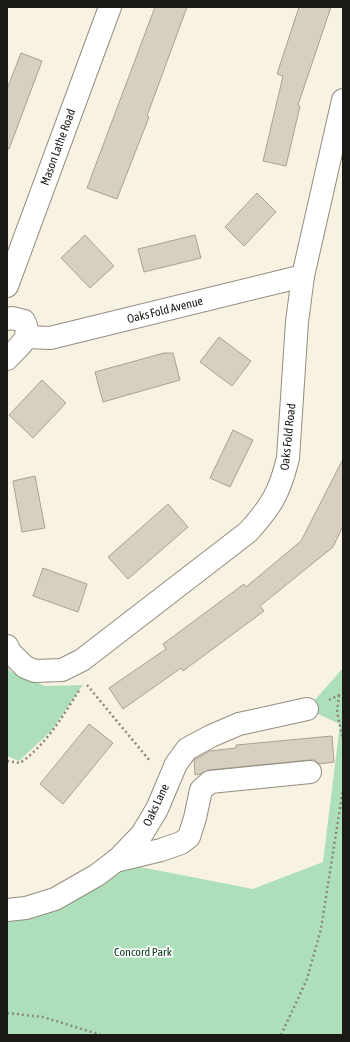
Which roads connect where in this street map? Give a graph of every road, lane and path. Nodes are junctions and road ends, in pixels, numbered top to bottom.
1 (110, 7) edge
2 (343, 100) edge
3 (303, 276) junction
4 (7, 286) edge
5 (7, 320) edge
6 (27, 337) junction
7 (7, 359) edge
8 (7, 646) edge
9 (71, 666) junction
10 (85, 682) junction
11 (339, 696) dead end
12 (307, 709) dead end
13 (343, 740) edge
14 (7, 761) edge
15 (310, 772) dead end
16 (167, 782) junction
17 (343, 789) edge
18 (114, 862) junction
19 (7, 910) edge
20 (7, 1013) edge
21 (101, 1035) edge
22 (282, 1035) edge

1 - 4 street, Mason Lathe Road
2 - 3 street, Oaks Fold Road
3 - 6 street, Oaks Fold Avenue
3 - 9 street, Oaks Fold Road
5 - 6 street
6 - 7 street
8 - 9 street, Oaks Fold Road
9 - 10 path
10 - 14 path
10 - 16 path
11 - 13 path
12 - 16 street, Oaks Lane
15 - 18 street
16 - 18 street, Oaks Lane
17 - 22 path
18 - 19 street, Oaks Lane
20 - 21 path

